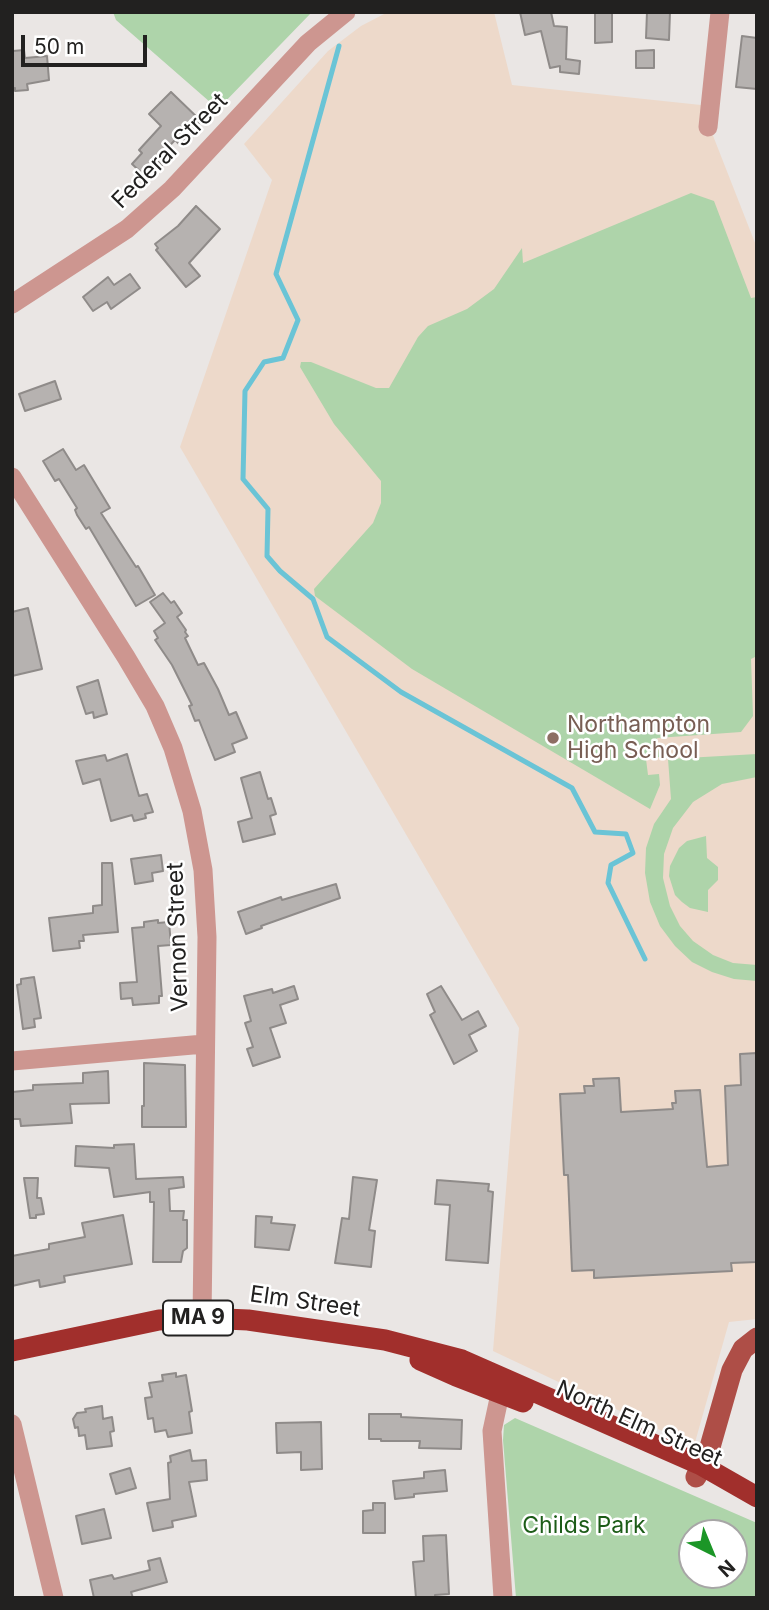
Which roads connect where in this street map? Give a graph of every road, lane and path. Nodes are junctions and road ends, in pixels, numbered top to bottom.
1 (346, 12) edge
2 (720, 12) edge
3 (708, 127) dead end
4 (12, 304) edge
5 (12, 477) edge
6 (204, 1044) junction
7 (12, 1061) edge
8 (202, 1318) junction
9 (757, 1338) edge
10 (12, 1350) edge
11 (502, 1386) junction
12 (12, 1424) edge
13 (699, 1471) junction
14 (757, 1497) edge
15 (757, 1506) edge
16 (54, 1598) edge
17 (503, 1598) edge

1 - 4 street, Federal Street
2 - 3 street
5 - 6 street, Vernon Street
6 - 7 street
6 - 8 street, Vernon Street
8 - 10 highway, Elm Street / MA 9
8 - 11 highway, Elm Street / MA 9
9 - 13 main road
11 - 13 highway, North Elm Street / MA 9
11 - 17 street
12 - 16 street
13 - 14 highway, North Elm Street / MA 9
13 - 15 highway, North Elm Street / MA 9

